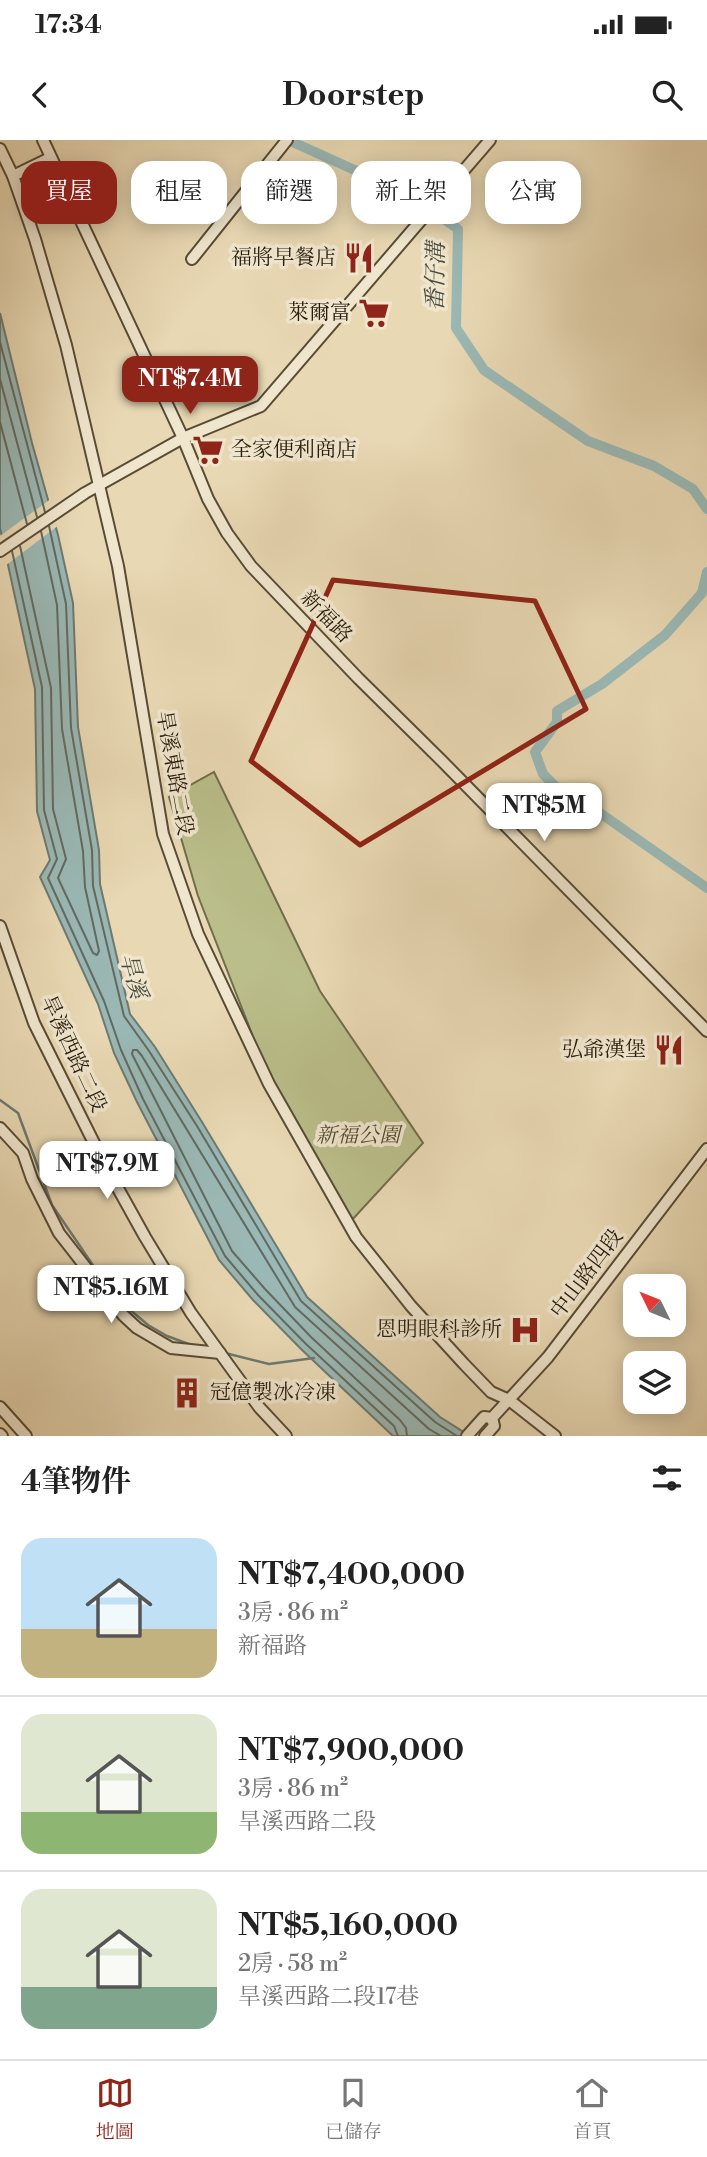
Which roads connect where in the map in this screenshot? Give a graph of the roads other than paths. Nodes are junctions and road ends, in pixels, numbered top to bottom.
1 (43, 140) edge
2 (287, 140) edge
3 (490, 140) edge
4 (0, 149) edge
5 (50, 158) junction
6 (13, 176) junction
7 (192, 259) dead end
8 (183, 438) junction
9 (98, 486) junction
10 (0, 551) edge
11 (0, 927) edge
12 (707, 1031) edge
13 (0, 1128) edge
14 (707, 1149) edge
15 (220, 1353) junction
16 (509, 1400) junction
17 (0, 1406) edge
18 (490, 1420) junction
19 (26, 1436) edge
20 (286, 1436) edge
21 (467, 1436) edge
22 (485, 1436) edge
23 (555, 1436) edge

1 - 5 street, 新福路
2 - 7 street
3 - 8 street
4 - 6 street, 旱溪東路二段
5 - 6 street
5 - 8 street, 新福路
6 - 9 street, 旱溪東路二段
8 - 9 street
8 - 12 street, 新福路
9 - 10 street
9 - 16 street, 旱溪東路二段
11 - 15 street, 旱溪西路二段
13 - 15 street
14 - 16 street, 中山路四段
15 - 20 street, 旱溪西路二段
16 - 18 street, 中山路四段
16 - 23 street, 旱溪東路二段
17 - 19 street
18 - 21 street
18 - 22 street

